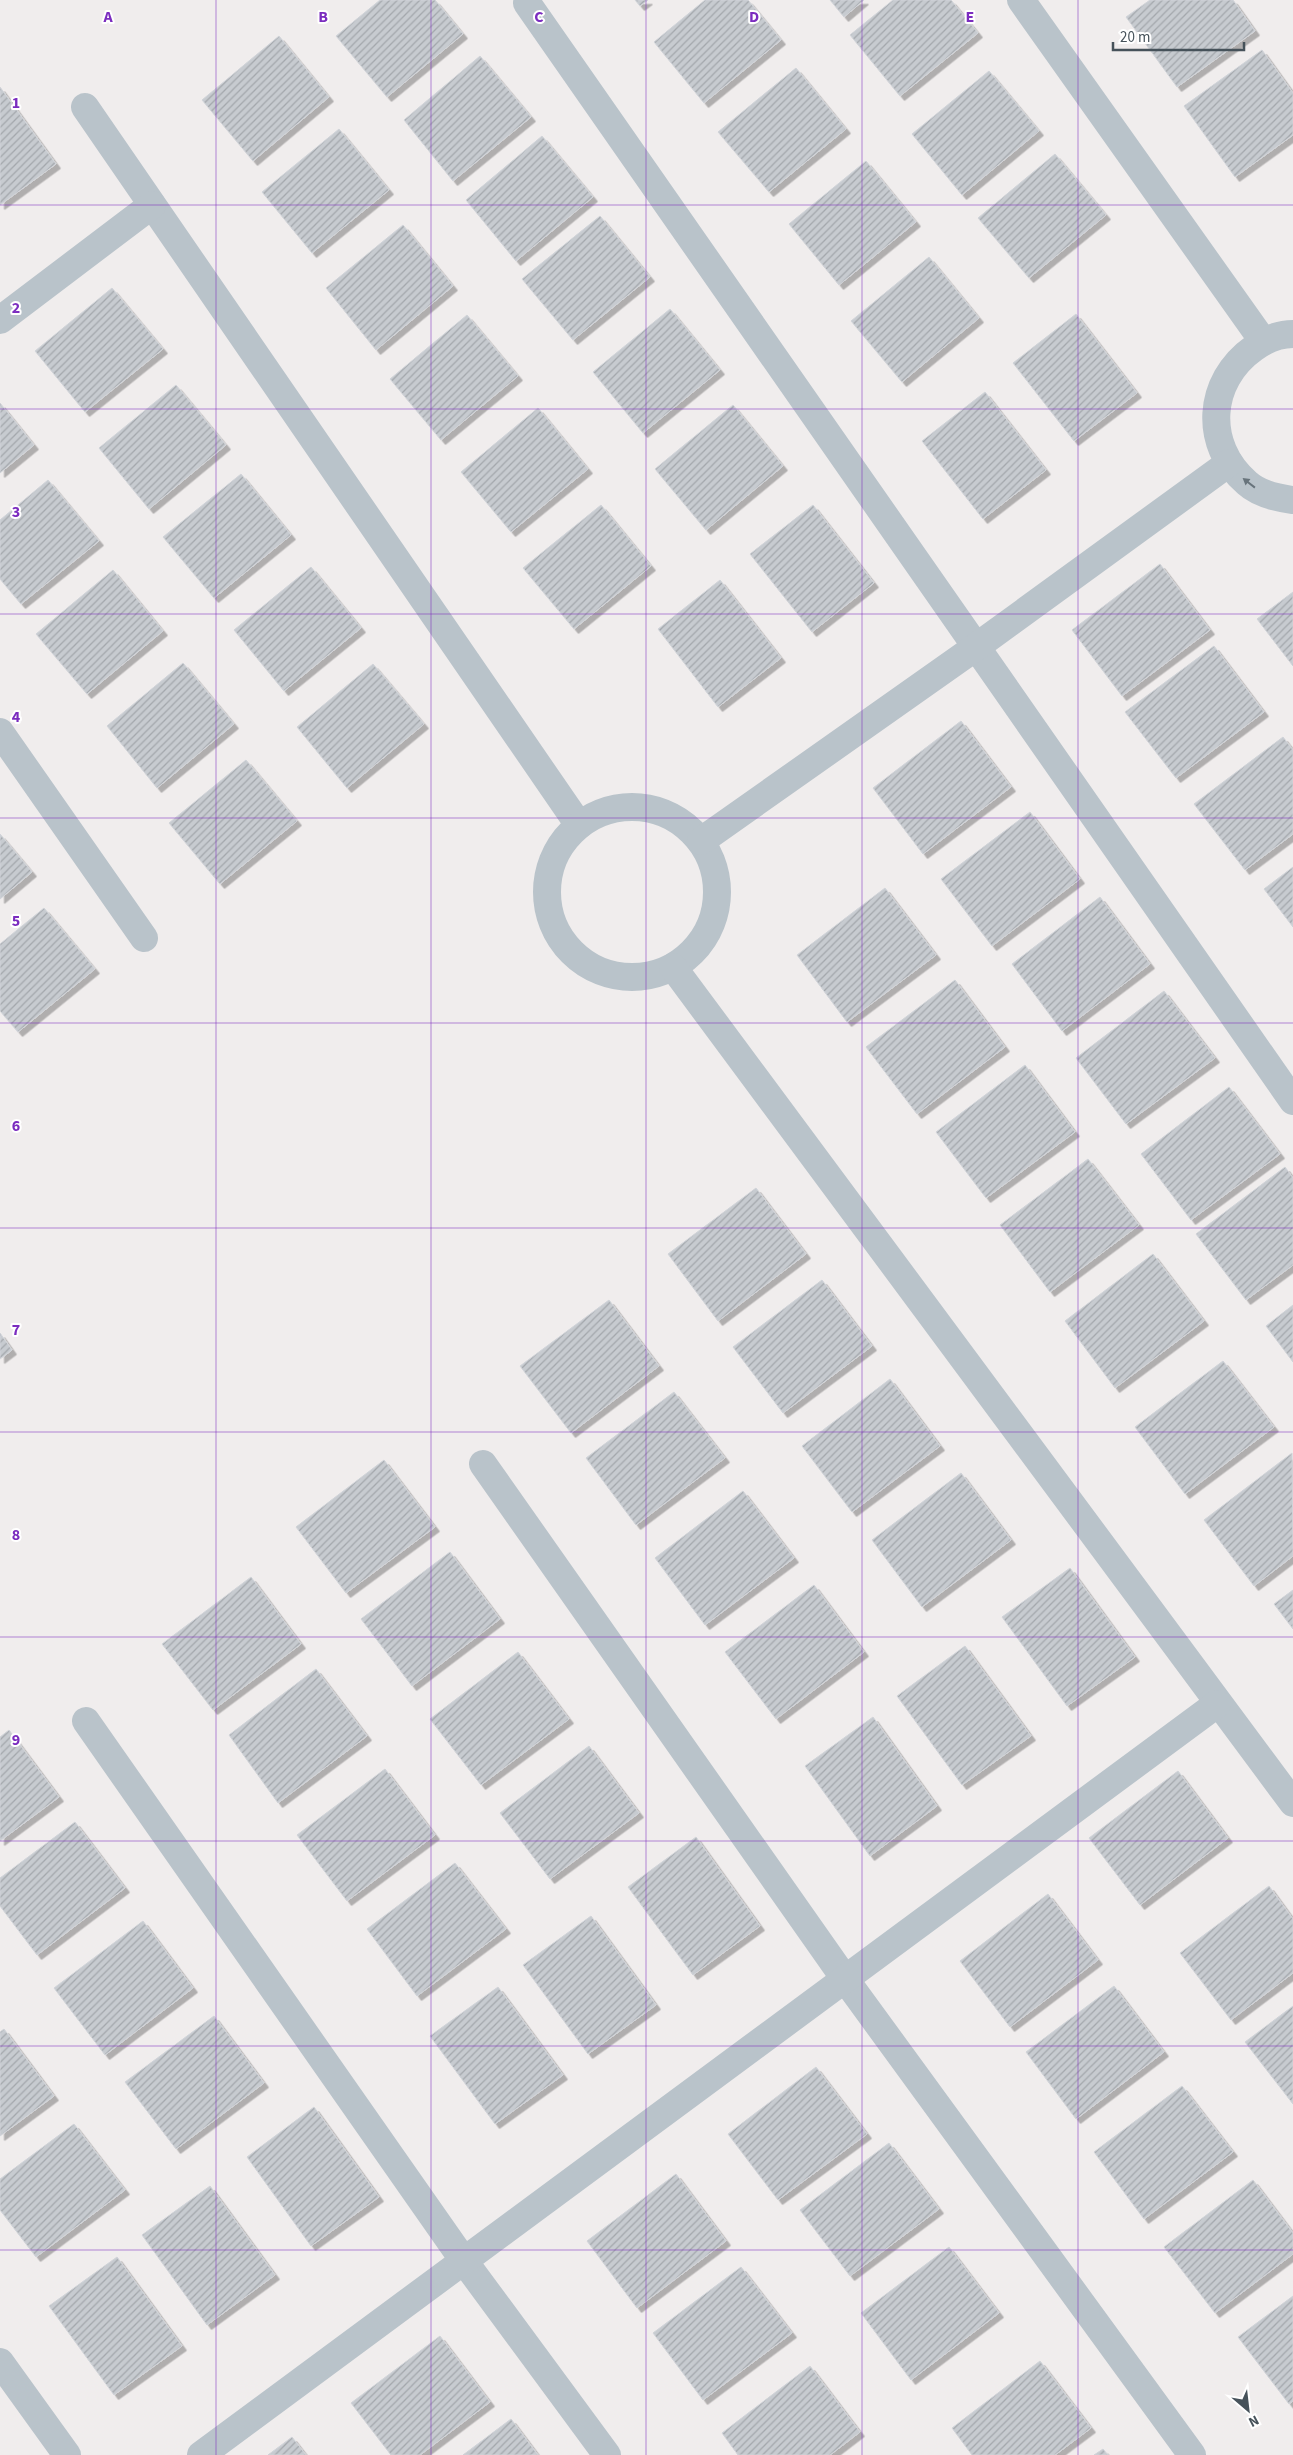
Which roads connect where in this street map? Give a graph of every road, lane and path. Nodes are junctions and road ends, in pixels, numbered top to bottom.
1 (1021, 0) edge
2 (527, 3) dead end
3 (84, 108) dead end
4 (152, 206) junction
5 (0, 320) edge
6 (1293, 334) edge
7 (1263, 341) junction
8 (1229, 463) junction
9 (1293, 500) edge
10 (976, 647) junction
11 (0, 732) edge
12 (579, 825) junction
13 (701, 840) junction
14 (144, 938) dead end
15 (674, 967) junction
16 (1293, 1101) edge
17 (483, 1464) dead end
18 (1217, 1704) junction
19 (86, 1721) dead end
20 (1293, 1804) edge
21 (845, 1978) junction
22 (464, 2261) junction
23 (0, 2362) edge
24 (67, 2455) edge
25 (201, 2455) edge
26 (607, 2455) edge
27 (1192, 2455) edge

1 - 7 street
2 - 10 street
3 - 4 street
4 - 5 street
4 - 12 street
6 - 7 street
7 - 8 street
9 -> 8 street
8 - 10 street
10 - 13 street
10 - 16 street
11 - 14 street
12 - 13 street
12 - 15 street
13 - 15 street
15 - 18 street
17 - 21 street
18 - 20 street
18 - 21 street
19 - 22 street
21 - 22 street
21 - 27 street
22 - 25 street
22 - 26 street
23 - 24 street

